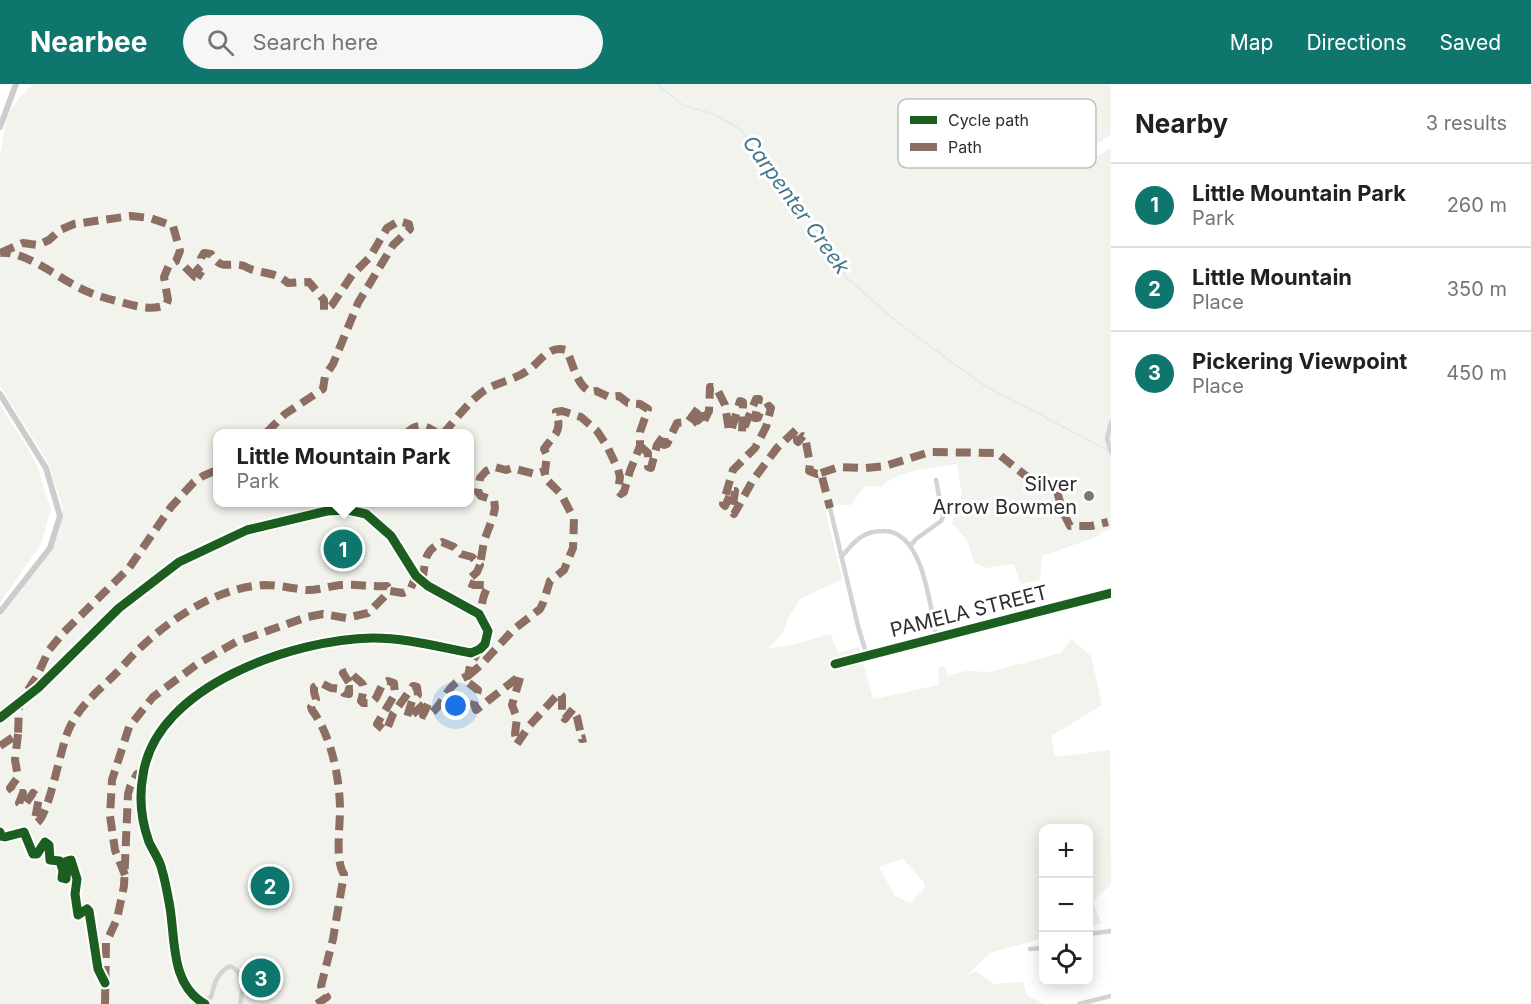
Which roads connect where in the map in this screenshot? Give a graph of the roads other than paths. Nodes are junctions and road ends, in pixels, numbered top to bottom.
1 (16, 84) edge
2 (0, 127) edge
3 (0, 394) edge
4 (1111, 422) edge
5 (1111, 452) edge
6 (936, 480) dead end
7 (830, 508) dead end
8 (911, 545) junction
9 (841, 557) junction
10 (1111, 593) edge
11 (0, 612) edge
12 (937, 639) junction
13 (867, 656) junction
14 (835, 664) dead end
15 (0, 718) edge
16 (1111, 931) edge
17 (1093, 933) edge
18 (1039, 948) edge
19 (1030, 949) dead end
20 (1111, 996) edge
21 (203, 1003) edge
22 (240, 1004) edge
23 (1079, 1004) edge

1 - 2 street
3 - 11 street
4 - 5 street
6 - 8 street
7 - 9 street
8 - 9 street
8 - 12 street
9 - 13 street
10 - 12 street, PAMELA STREET
12 - 13 street, PAMELA STREET
13 - 14 street, PAMELA STREET
15 - 21 street
16 - 17 street
18 - 19 street
20 - 23 street
21 - 22 street

